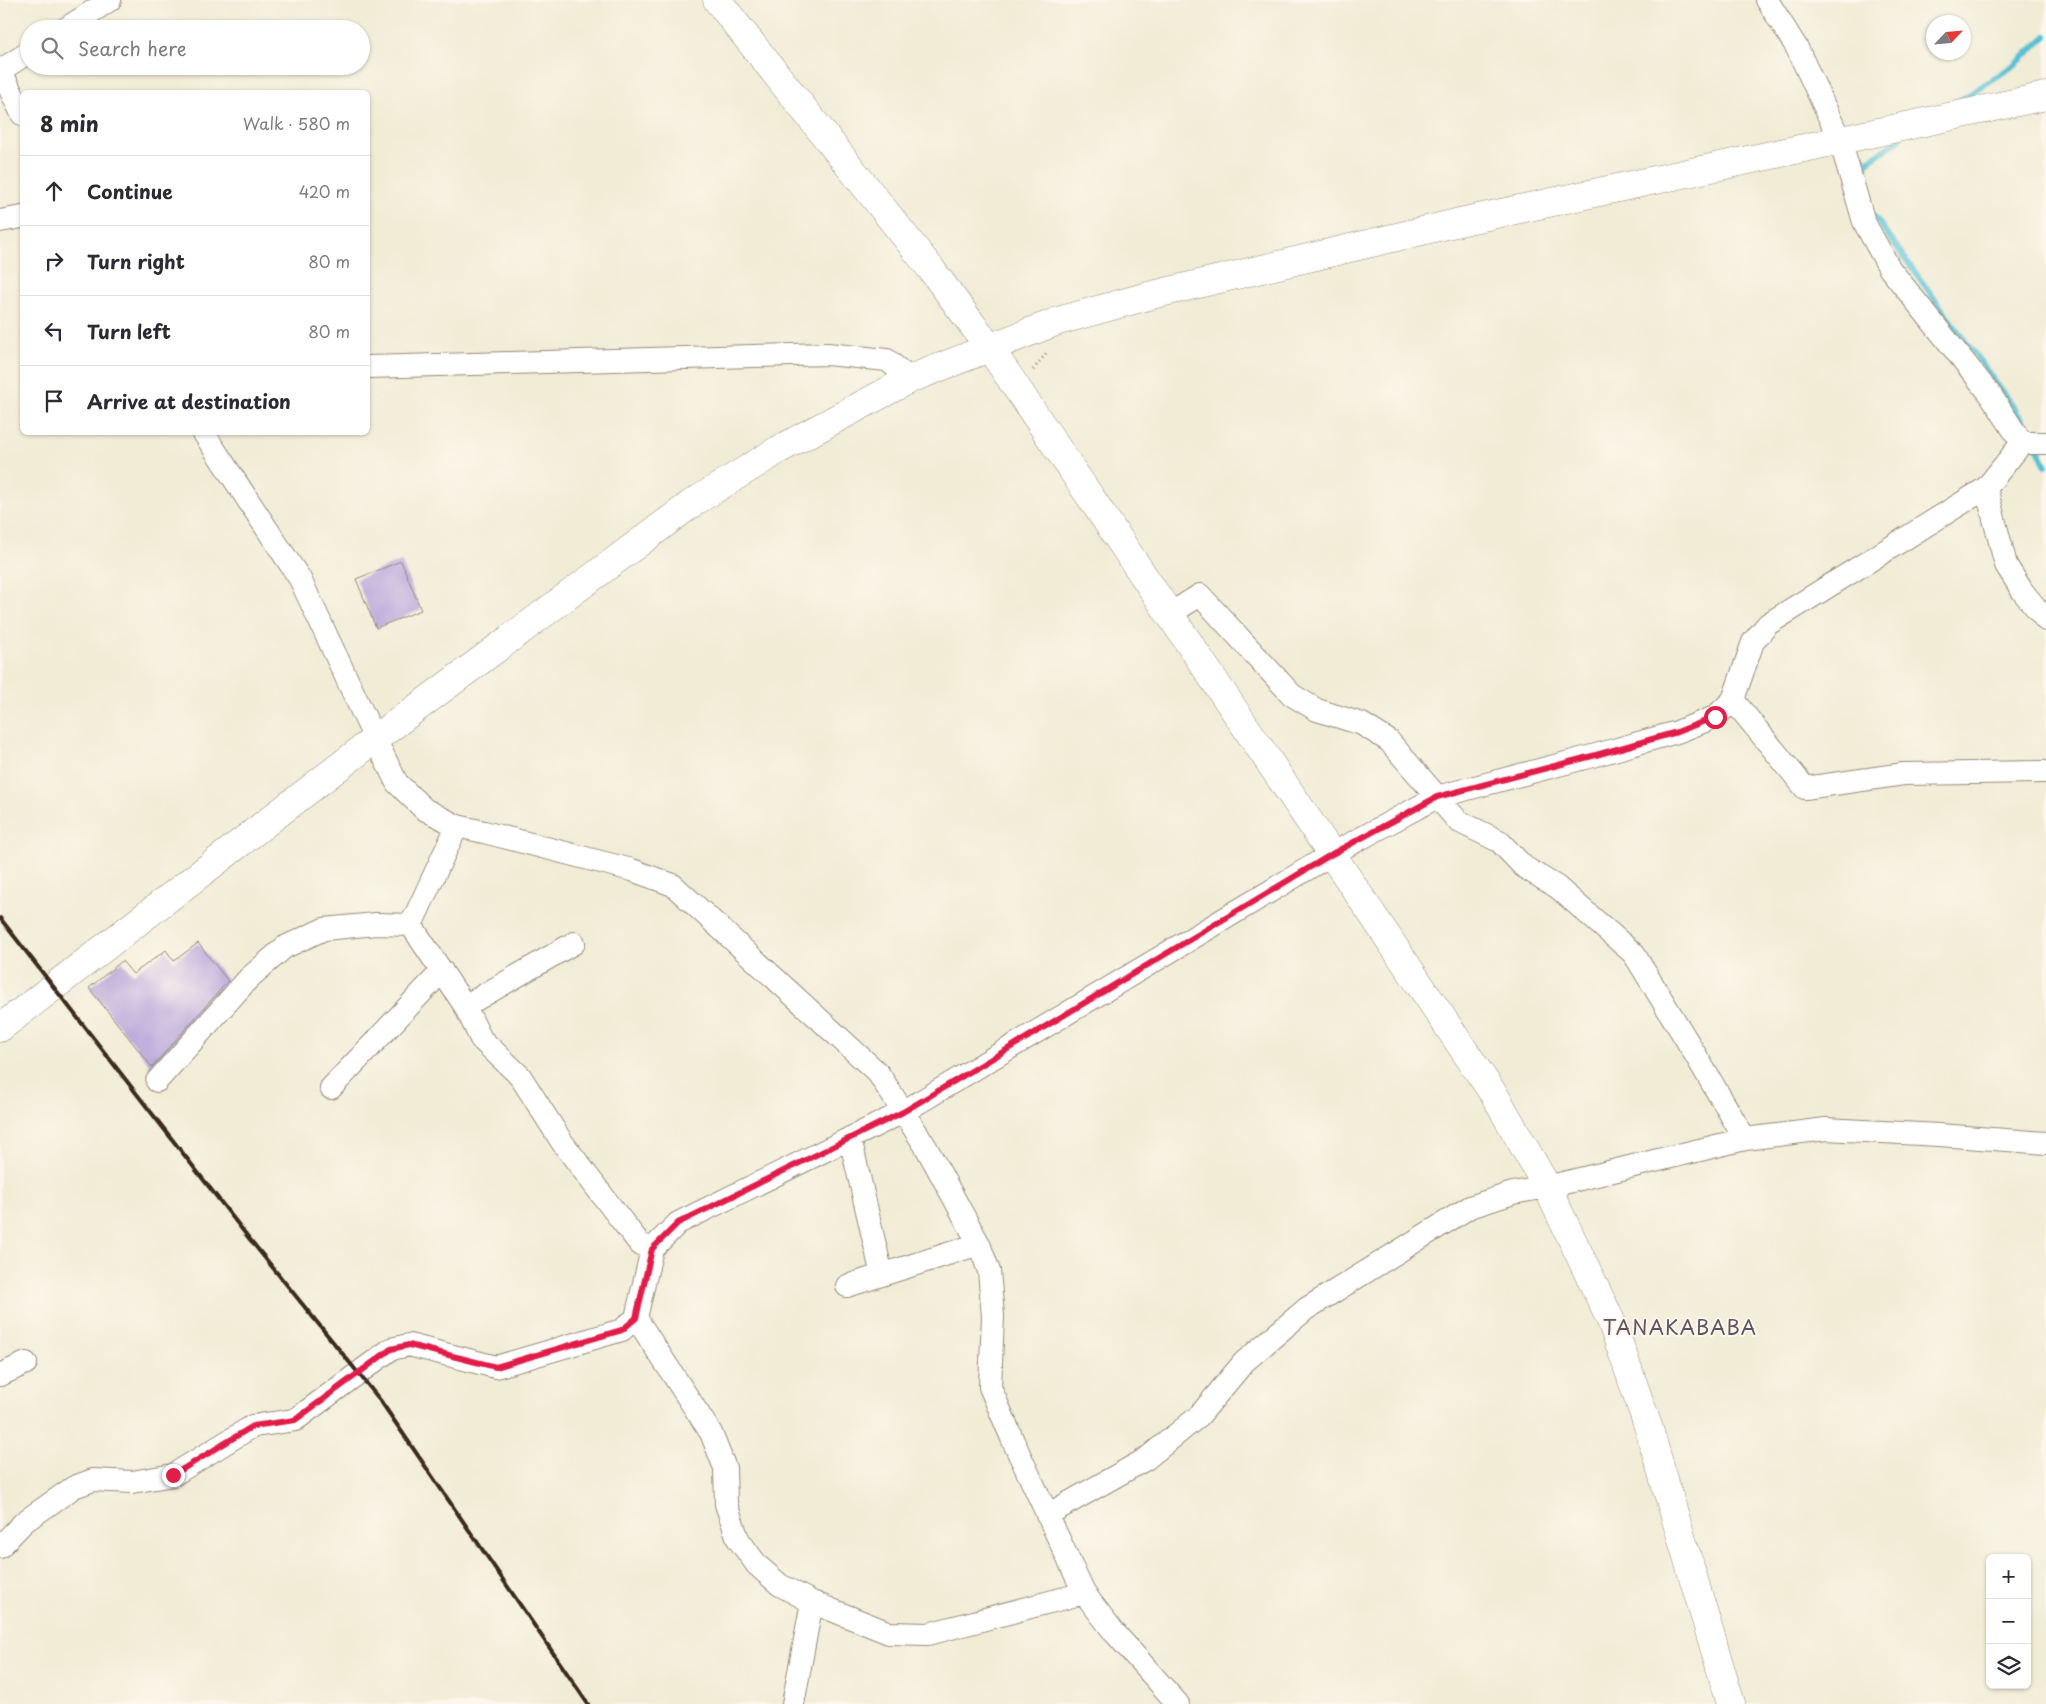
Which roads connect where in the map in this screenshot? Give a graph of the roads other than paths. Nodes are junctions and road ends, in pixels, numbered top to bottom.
1 (110, 0) edge
2 (717, 0) edge
3 (1767, 0) edge
4 (79, 20) edge
5 (20, 58) edge
6 (0, 70) edge
7 (2046, 96) edge
8 (20, 110) edge
9 (1840, 140) junction
10 (20, 217) edge
11 (0, 221) edge
12 (989, 347) junction
13 (370, 367) edge
14 (910, 378) junction
15 (205, 435) edge
16 (2022, 443) junction
17 (2046, 443) edge
18 (1986, 488) junction
19 (1170, 614) junction
20 (2046, 620) edge
21 (1733, 700) junction
22 (374, 739) junction
23 (2046, 772) edge
24 (1437, 797) junction
25 (457, 826) junction
26 (1332, 854) junction
27 (411, 925) junction
28 (574, 943) dead end
29 (442, 971) junction
30 (465, 1006) junction
31 (0, 1028) edge
32 (157, 1081) dead end
33 (331, 1088) dead end
34 (903, 1112) junction
35 (850, 1138) junction
36 (1745, 1139) junction
37 (2046, 1143) edge
38 (1548, 1187) junction
39 (979, 1244) junction
40 (652, 1249) junction
41 (882, 1275) junction
42 (847, 1286) dead end
43 (636, 1318) junction
44 (26, 1363) dead end
45 (0, 1375) edge
46 (1047, 1515) junction
47 (0, 1547) edge
48 (1084, 1593) junction
49 (812, 1602) junction
50 (793, 1704) edge
51 (1178, 1704) edge
52 (1731, 1704) edge

1 - 4 street
2 - 12 street
3 - 9 street
5 - 6 street
6 - 8 street
7 - 9 street
9 - 12 street
9 - 16 street
10 - 11 street
12 - 14 street
12 - 19 street
13 - 14 street
14 - 22 street
15 - 22 street
16 - 17 street
16 - 18 street
18 - 20 street
18 - 21 street
19 - 24 street
19 - 26 street
21 - 23 street
21 - 24 street
22 - 25 street
22 - 31 street
24 - 26 street
24 - 36 street
25 - 27 street
25 - 34 street
26 - 34 street
26 - 38 street
27 - 29 street
27 - 32 street
28 - 30 street
29 - 30 street
29 - 33 street
30 - 40 street
34 - 35 street
34 - 39 street
35 - 40 street
35 - 41 street
36 - 37 street
36 - 38 street
38 - 46 street
38 - 52 street
39 - 41 street
39 - 46 street
40 - 43 street
41 - 42 street
43 - 47 street
43 - 49 street
44 - 45 street
46 - 48 street
48 - 49 street
48 - 51 street
49 - 50 street

